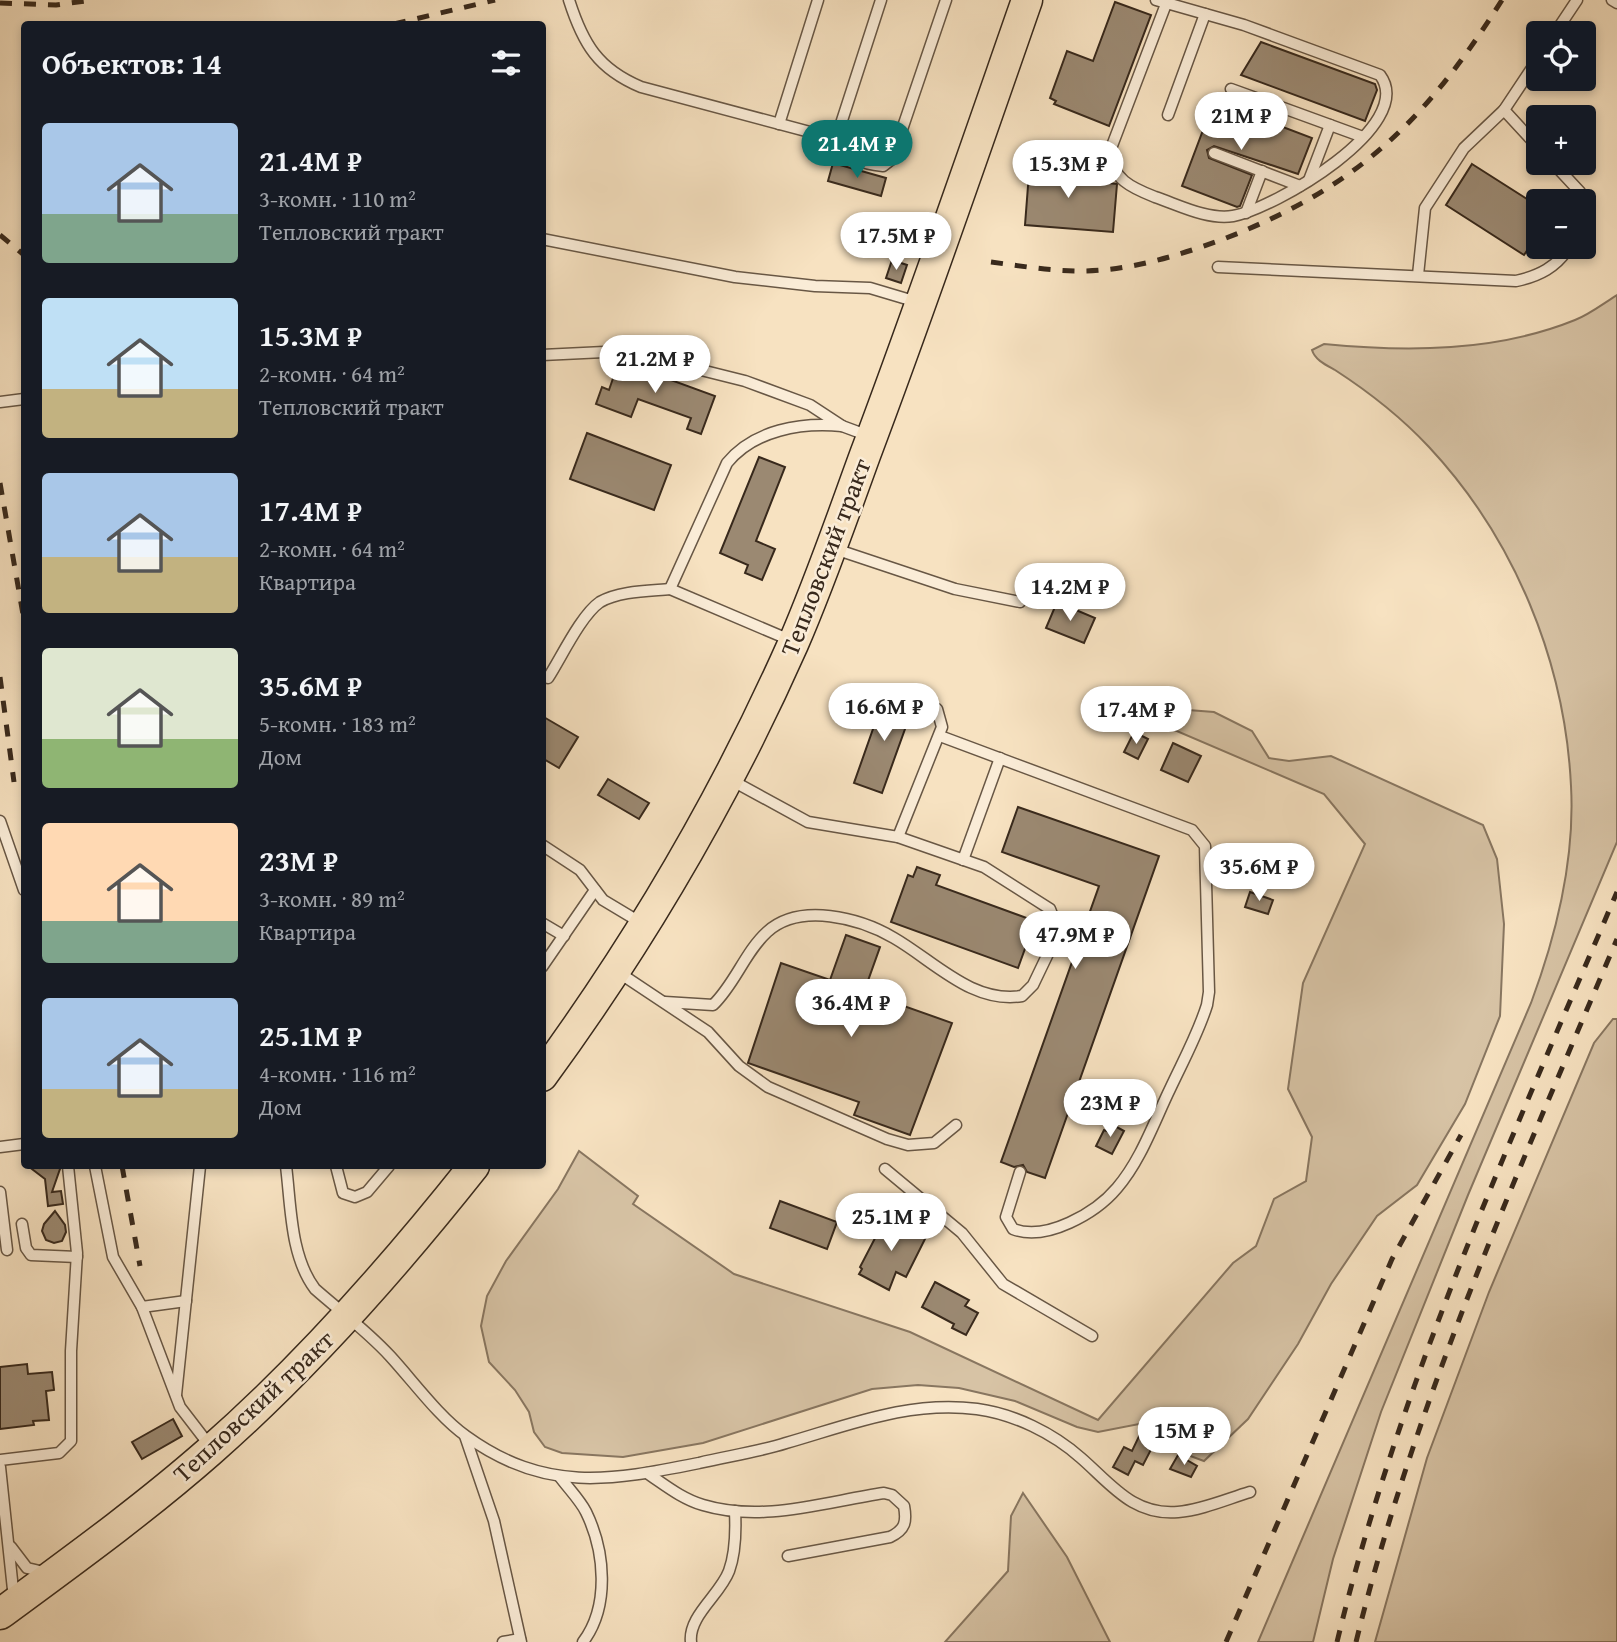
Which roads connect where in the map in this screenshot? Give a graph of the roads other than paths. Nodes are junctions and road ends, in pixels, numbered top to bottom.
1 (569, 0) edge
2 (818, 0) edge
3 (881, 0) edge
4 (946, 0) edge
5 (1027, 0) edge
6 (1577, 0) edge
7 (1612, 0) edge
8 (1161, 2) edge
9 (1617, 3) edge
10 (1205, 14) junction
11 (1563, 21) edge
12 (1526, 77) edge
13 (1231, 89) dead end
14 (1504, 110) junction
15 (1168, 115) dead end
16 (779, 124) junction
17 (1330, 125) junction
18 (1526, 134) edge
19 (1363, 137) junction
20 (835, 139) junction
21 (1214, 153) dead end
22 (1262, 171) junction
23 (1564, 175) edge
24 (1305, 183) junction
25 (1577, 189) edge
26 (1246, 213) junction
27 (546, 240) edge
28 (1559, 259) edge
29 (1218, 267) dead end
30 (1418, 275) junction
31 (921, 303) junction
32 (546, 355) edge
33 (21, 399) edge
34 (0, 402) edge
35 (842, 426) junction
36 (872, 437) junction
37 (831, 548) junction
38 (670, 589) junction
39 (1020, 601) dead end
40 (793, 642) junction
41 (548, 678) dead end
42 (915, 695) dead end
43 (940, 736) junction
44 (1000, 758) junction
45 (727, 778) junction
46 (0, 821) edge
47 (898, 838) junction
48 (546, 848) edge
49 (963, 860) junction
50 (21, 881) edge
51 (595, 890) junction
52 (643, 924) junction
53 (546, 925) edge
54 (564, 936) junction
55 (546, 961) edge
56 (615, 970) junction
57 (666, 1002) junction
58 (546, 1070) edge
59 (956, 1125) dead end
60 (21, 1144) edge
61 (0, 1147) edge
62 (68, 1169) edge
63 (96, 1169) edge
64 (200, 1169) edge
65 (286, 1169) edge
66 (337, 1169) edge
67 (386, 1169) edge
68 (472, 1169) edge
69 (885, 1169) dead end
70 (1020, 1172) dead end
71 (0, 1192) edge
72 (22, 1224) dead end
73 (7, 1250) dead end
74 (77, 1257) junction
75 (186, 1301) junction
76 (142, 1307) junction
77 (347, 1317) junction
78 (1092, 1336) dead end
79 (175, 1398) junction
80 (465, 1436) junction
81 (212, 1449) junction
82 (0, 1461) edge
83 (0, 1467) edge
84 (647, 1473) junction
85 (560, 1477) junction
86 (1250, 1492) dead end
87 (736, 1511) junction
88 (7, 1536) junction
89 (788, 1556) dead end
90 (57, 1572) junction
91 (7, 1609) edge
92 (520, 1641) edge
93 (503, 1642) edge
94 (583, 1642) edge
95 (691, 1642) edge

1 - 16 lane
2 - 16 lane
3 - 20 lane
4 - 20 lane
5 - 31 main road, Тепловский тракт
6 - 11 lane
7 - 9 lane
8 - 10 lane
8 - 26 lane
10 - 15 lane
10 - 19 lane
12 - 14 lane
13 - 17 lane
14 - 18 lane
14 - 30 lane
16 - 20 lane
17 - 19 lane
17 - 24 lane
19 - 24 lane
21 - 22 lane
22 - 24 lane
22 - 26 lane
23 - 25 lane
24 - 26 lane
27 - 31 lane
28 - 30 lane
29 - 30 lane
31 - 36 main road, Тепловский тракт
32 - 35 lane
33 - 34 lane
35 - 36 lane
35 - 38 lane
36 - 37 main road, Тепловский тракт
37 - 39 lane
37 - 40 main road, Тепловский тракт
38 - 40 lane
38 - 41 lane
40 - 45 main road, Тепловский тракт
42 - 43 lane
43 - 44 lane
43 - 47 lane
44 - 49 lane
44 - 70 lane
45 - 47 lane
45 - 52 main road, Тепловский тракт
46 - 50 lane
47 - 49 lane
48 - 51 lane
49 - 57 lane
51 - 52 lane
51 - 54 lane
52 - 56 main road, Тепловский тракт
53 - 54 lane
54 - 55 lane
56 - 57 lane
56 - 58 main road, Тепловский тракт
57 - 59 lane
60 - 61 lane
62 - 74 lane
63 - 76 lane
64 - 75 lane
65 - 77 lane
66 - 67 lane
68 - 77 main road, Тепловский тракт
69 - 78 lane
71 - 73 lane
72 - 74 lane
74 - 82 lane
75 - 76 lane
75 - 79 lane
76 - 79 lane
77 - 80 lane
77 - 81 main road, Тепловский тракт
79 - 81 lane
80 - 85 lane
80 - 92 lane
81 - 90 main road, Тепловский тракт
83 - 88 lane
84 - 85 lane
84 - 86 lane
84 - 87 lane
85 - 94 lane
87 - 89 lane
87 - 95 lane
88 - 90 lane
88 - 91 lane
90 - 91 main road, Тепловский тракт
92 - 93 lane

